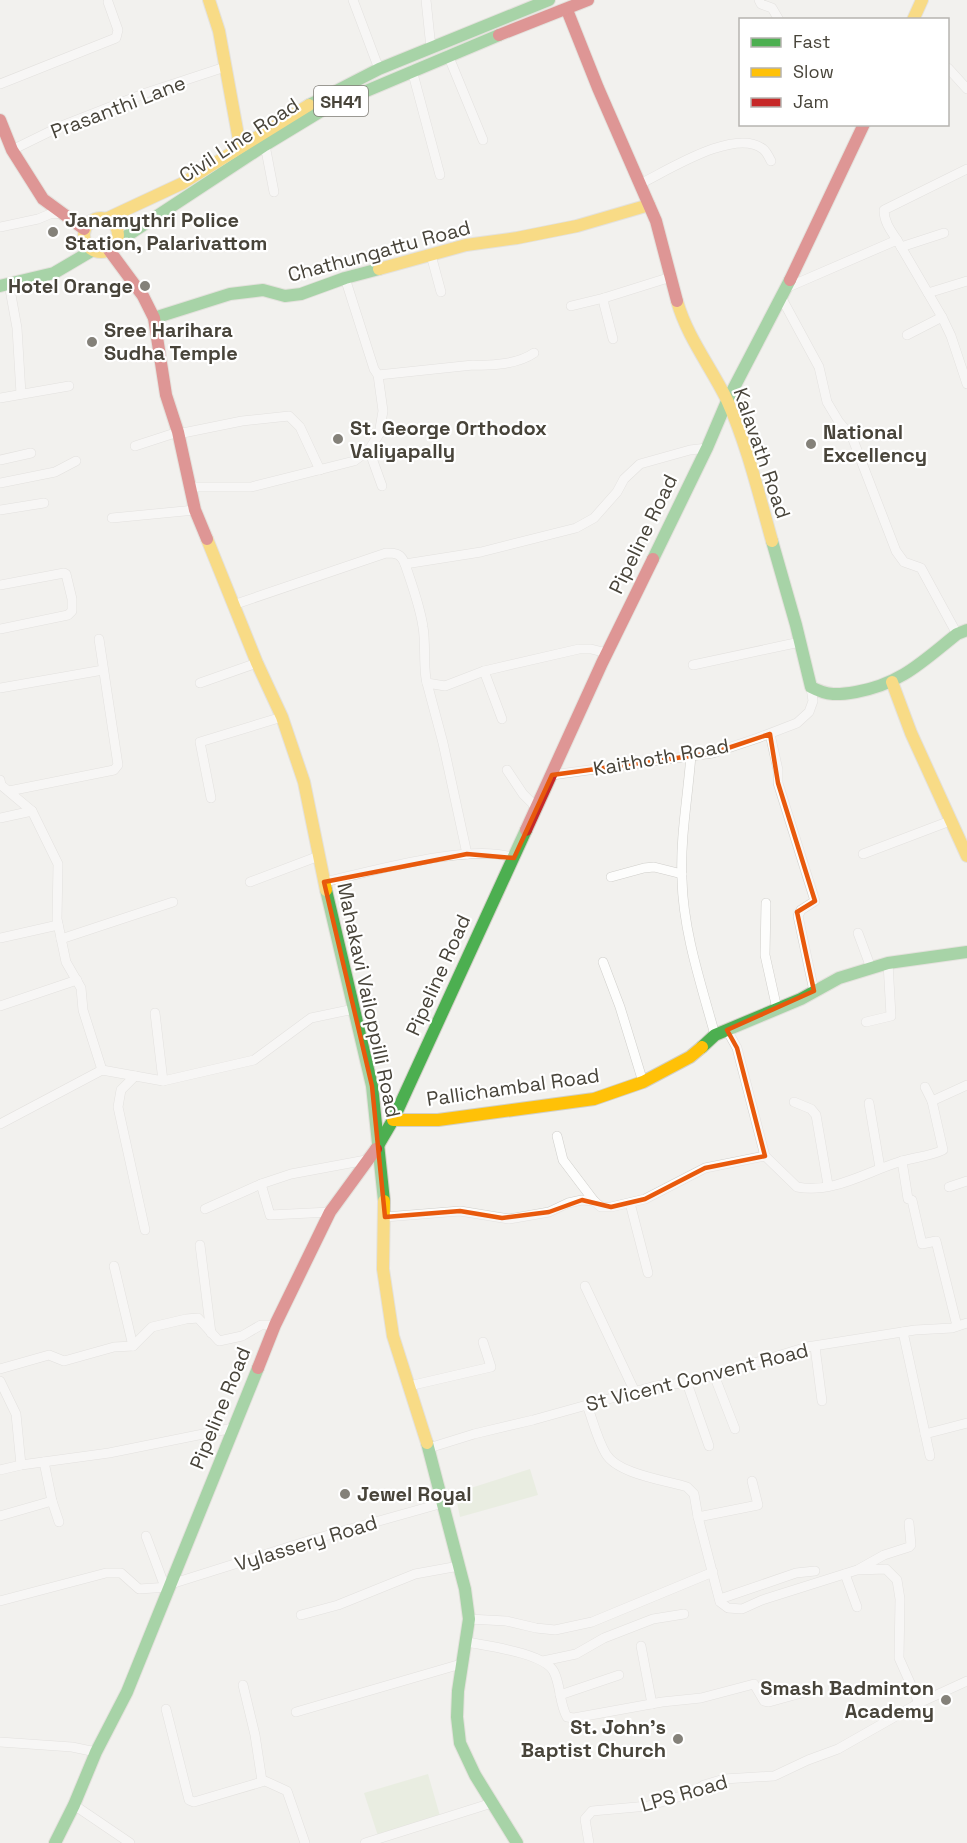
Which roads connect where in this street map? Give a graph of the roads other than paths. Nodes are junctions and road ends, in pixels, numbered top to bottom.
1 (209, 0) edge
2 (353, 0) edge
3 (426, 0) edge
4 (549, 0) edge
5 (588, 0) edge
6 (759, 0) edge
7 (922, 0) edge
8 (108, 2) dead end
9 (519, 6) edge
10 (567, 10) junction
11 (778, 18) edge
12 (914, 18) edge
13 (476, 29) junction
14 (481, 42) junction
15 (431, 48) junction
16 (448, 55) junction
17 (225, 67) junction
18 (379, 69) junction
19 (412, 70) junction
20 (949, 70) edge
21 (0, 84) edge
22 (967, 89) edge
23 (0, 120) edge
24 (863, 126) edge
25 (483, 140) dead end
26 (265, 145) junction
27 (240, 146) junction
28 (12, 150) junction
29 (771, 161) dead end
30 (967, 169) edge
31 (440, 176) dead end
32 (640, 184) junction
33 (274, 192) dead end
34 (649, 205) junction
35 (63, 213) junction
36 (108, 218) junction
37 (0, 226) edge
38 (84, 229) junction
39 (944, 233) dead end
40 (899, 244) junction
41 (113, 247) junction
42 (93, 250) junction
43 (431, 255) junction
44 (671, 277) junction
45 (345, 278) junction
46 (967, 282) edge
47 (5, 285) edge
48 (441, 292) dead end
49 (783, 292) junction
50 (928, 293) junction
51 (604, 298) junction
52 (571, 306) dead end
53 (942, 317) junction
54 (154, 318) junction
55 (907, 335) dead end
56 (613, 339) dead end
57 (534, 353) dead end
58 (378, 375) junction
59 (967, 384) edge
60 (69, 386) dead end
61 (21, 394) junction
62 (0, 398) edge
63 (727, 401) junction
64 (178, 433) junction
65 (135, 446) dead end
66 (707, 448) junction
67 (369, 450) junction
68 (31, 453) dead end
69 (0, 460) edge
70 (76, 460) dead end
71 (320, 470) junction
72 (0, 483) edge
73 (382, 486) dead end
74 (189, 487) junction
75 (44, 503) dead end
76 (0, 510) edge
77 (195, 510) junction
78 (112, 518) dead end
79 (405, 564) junction
80 (0, 585) edge
81 (233, 605) junction
82 (0, 629) edge
83 (962, 632) edge
84 (99, 639) dead end
85 (800, 642) junction
86 (607, 653) junction
87 (257, 663) junction
88 (693, 665) dead end
89 (103, 669) junction
90 (484, 671) junction
91 (892, 682) junction
92 (200, 683) dead end
93 (427, 683) junction
94 (811, 687) junction
95 (0, 688) edge
96 (282, 717) junction
97 (502, 719) dead end
98 (770, 734) junction
99 (691, 755) junction
100 (507, 770) dead end
101 (552, 775) junction
102 (3, 785) edge
103 (211, 798) dead end
104 (537, 808) junction
105 (32, 812) junction
106 (0, 818) edge
107 (950, 821) junction
108 (467, 854) junction
109 (863, 854) dead end
110 (319, 856) junction
111 (967, 856) edge
112 (514, 858) junction
113 (682, 874) junction
114 (611, 877) dead end
115 (250, 882) dead end
116 (324, 882) junction
117 (173, 903) dead end
118 (766, 903) dead end
119 (58, 924) junction
120 (858, 933) dead end
121 (0, 938) edge
122 (61, 939) junction
123 (967, 952) edge
124 (603, 962) dead end
125 (888, 963) junction
126 (871, 968) junction
127 (76, 980) junction
128 (814, 991) junction
129 (0, 1006) edge
130 (777, 1009) junction
131 (354, 1010) junction
132 (155, 1013) dead end
133 (866, 1022) dead end
134 (728, 1030) junction
135 (715, 1035) junction
136 (102, 1070) junction
137 (135, 1076) junction
138 (163, 1081) junction
139 (643, 1082) junction
140 (967, 1085) edge
141 (925, 1087) dead end
142 (932, 1101) junction
143 (794, 1102) dead end
144 (869, 1103) dead end
145 (393, 1120) junction
146 (0, 1124) edge
147 (557, 1136) dead end
148 (379, 1144) junction
149 (765, 1156) junction
150 (366, 1160) junction
151 (902, 1161) junction
152 (880, 1168) junction
153 (967, 1181) edge
154 (261, 1184) junction
155 (828, 1185) junction
156 (949, 1187) dead end
157 (594, 1202) junction
158 (630, 1203) junction
159 (205, 1209) dead end
160 (330, 1212) junction
161 (384, 1217) junction
162 (145, 1230) dead end
163 (201, 1245) dead end
164 (114, 1266) dead end
165 (648, 1273) dead end
166 (585, 1286) dead end
167 (967, 1323) edge
168 (275, 1325) junction
169 (957, 1326) junction
170 (903, 1332) junction
171 (211, 1333) junction
172 (483, 1342) dead end
173 (133, 1346) junction
174 (815, 1347) junction
175 (0, 1369) edge
176 (714, 1375) junction
177 (0, 1381) edge
178 (687, 1383) junction
179 (409, 1386) junction
180 (635, 1392) junction
181 (822, 1401) dead end
182 (587, 1405) junction
183 (967, 1423) edge
184 (232, 1428) junction
185 (735, 1429) dead end
186 (925, 1434) junction
187 (709, 1446) dead end
188 (429, 1448) junction
189 (930, 1456) dead end
190 (45, 1462) junction
191 (21, 1465) junction
192 (0, 1470) edge
193 (752, 1481) dead end
194 (52, 1502) junction
195 (443, 1503) junction
196 (0, 1516) edge
197 (698, 1517) junction
198 (59, 1522) dead end
199 (909, 1522) dead end
200 (146, 1536) dead end
201 (459, 1566) junction
202 (857, 1570) junction
203 (815, 1571) dead end
204 (713, 1572) junction
205 (845, 1574) junction
206 (168, 1586) junction
207 (720, 1599) junction
208 (0, 1602) edge
209 (857, 1607) dead end
210 (684, 1614) dead end
211 (301, 1615) dead end
212 (469, 1619) junction
213 (467, 1642) junction
214 (641, 1646) dead end
215 (543, 1661) junction
216 (461, 1664) junction
217 (619, 1676) dead end
218 (967, 1681) edge
219 (243, 1685) dead end
220 (816, 1689) dead end
221 (560, 1695) junction
222 (919, 1703) junction
223 (652, 1704) junction
224 (166, 1709) dead end
225 (296, 1712) dead end
226 (0, 1742) edge
227 (96, 1752) junction
228 (262, 1781) junction
229 (492, 1803) junction
230 (74, 1805) junction
231 (55, 1843) edge
232 (130, 1843) edge
233 (305, 1843) edge
234 (365, 1843) edge
235 (517, 1843) edge
236 (590, 1843) edge

1 - 17 street
2 - 18 street
3 - 15 street
4 - 9 street, Civil Line Road / SH41
5 - 10 street, Civil Line Road / SH41
6 - 11 street
7 - 12 street
8 - 21 street
9 - 13 street, Civil Line Road / SH41
10 - 14 street, Civil Line Road / SH41
10 - 32 street, Kalavath Road
13 - 14 street
13 - 15 street, Civil Line Road / SH41
14 - 16 street, Civil Line Road / SH41
15 - 18 street, Civil Line Road / SH41
16 - 19 street, Civil Line Road / SH41
16 - 25 street
17 - 27 street
17 - 28 street, Prasanthi Lane
18 - 27 street, Civil Line Road / SH41
19 - 26 street, Civil Line Road / SH41
19 - 31 street
20 - 22 street
23 - 28 street
24 - 49 street, Pipeline Road
26 - 33 street
26 - 41 street, Civil Line Road / SH41
27 - 36 street, Civil Line Road / SH41
28 - 35 street
29 - 32 street
30 - 40 street
32 - 34 street, Kalavath Road
34 - 43 street, Chathungattu Road
34 - 44 street, Kalavath Road
35 - 37 street
35 - 38 street
36 - 38 street
36 - 41 street
38 - 42 street
39 - 40 street
40 - 49 street
40 - 50 street
41 - 42 street
41 - 54 street, Mahakavi Vailoppilli Road
42 - 47 street
43 - 45 street, Chathungattu Road
43 - 48 street
44 - 51 street
44 - 63 street, Kalavath Road
45 - 54 street, Chathungattu Road
45 - 58 street
46 - 50 street
47 - 61 street
49 - 63 street, Pipeline Road
49 - 83 street
50 - 53 street
51 - 52 street
51 - 56 street
53 - 55 street
53 - 59 street
54 - 64 street, Mahakavi Vailoppilli Road
57 - 58 street
58 - 67 street
60 - 61 street
61 - 62 street
63 - 66 street, Pipeline Road
63 - 85 street, Kalavath Road
64 - 65 street
64 - 71 street
64 - 74 street, Mahakavi Vailoppilli Road
66 - 79 street
66 - 86 street, Pipeline Road
67 - 71 street
67 - 73 street
68 - 69 street
70 - 72 street
71 - 74 street
74 - 77 street, Mahakavi Vailoppilli Road
75 - 76 street
77 - 78 street
77 - 81 street, Mahakavi Vailoppilli Road
79 - 81 street
79 - 93 street
80 - 82 street
81 - 87 street, Mahakavi Vailoppilli Road
83 - 91 street
84 - 89 street
85 - 88 street
85 - 94 street, Kalavath Road
86 - 90 street
86 - 101 street, Pipeline Road
87 - 92 street
87 - 96 street, Mahakavi Vailoppilli Road
89 - 95 street
89 - 102 street
90 - 93 street
90 - 97 street
91 - 94 street
91 - 107 street
93 - 108 street
94 - 98 street, Kaithoth Road
96 - 103 street
96 - 110 street, Mahakavi Vailoppilli Road
98 - 99 street, Kaithoth Road
98 - 128 street
99 - 101 street, Kaithoth Road
99 - 113 street
100 - 104 street
101 - 104 street, Pipeline Road
102 - 105 street
104 - 112 street, Pipeline Road
105 - 106 street
105 - 119 street
107 - 109 street
107 - 111 street
108 - 112 street
108 - 116 street
110 - 115 street
110 - 116 street, Mahakavi Vailoppilli Road
112 - 145 street, Pipeline Road
113 - 114 street
113 - 135 street
116 - 131 street, Mahakavi Vailoppilli Road
117 - 122 street
118 - 130 street
119 - 121 street
119 - 122 street
120 - 126 street
122 - 127 street
123 - 125 street, Pallichambal Road
124 - 139 street
125 - 126 street, Pallichambal Road
125 - 133 street
126 - 128 street, Pallichambal Road
127 - 129 street
127 - 136 street
128 - 130 street, Pallichambal Road
130 - 134 street, Pallichambal Road
131 - 138 street
131 - 148 street, Mahakavi Vailoppilli Road
132 - 138 street
134 - 135 street, Pallichambal Road
134 - 149 street
135 - 139 street, Pallichambal Road
136 - 137 street
136 - 146 street
137 - 138 street
137 - 162 street
139 - 145 street, Pallichambal Road
140 - 142 street
141 - 142 street
142 - 151 street
143 - 155 street
144 - 152 street
145 - 148 street, Pipeline Road
147 - 157 street
148 - 150 street, Pipeline Road
148 - 161 street, Mahakavi Vailoppilli Road
149 - 155 street
149 - 158 street
150 - 154 street
150 - 160 street, Pipeline Road
151 - 152 street
151 - 169 street
152 - 155 street
153 - 156 street
154 - 159 street
154 - 160 street
157 - 158 street
157 - 161 street
158 - 165 street
160 - 168 street, Pipeline Road
161 - 179 street, Mahakavi Vailoppilli Road
163 - 171 street
164 - 173 street
166 - 180 street
167 - 169 street, St Vicent Convent Road
168 - 171 street
168 - 184 street, Pipeline Road
169 - 170 street, St Vicent Convent Road
170 - 174 street, St Vicent Convent Road
170 - 186 street
171 - 173 street
172 - 179 street
173 - 175 street
174 - 176 street, St Vicent Convent Road
174 - 181 street
176 - 178 street, St Vicent Convent Road
176 - 185 street
177 - 191 street
178 - 180 street, St Vicent Convent Road
178 - 187 street
179 - 188 street, Mahakavi Vailoppilli Road
180 - 182 street, St Vicent Convent Road
182 - 188 street, St Vicent Convent Road
182 - 197 street
183 - 186 street
184 - 190 street
184 - 206 street, Pipeline Road
186 - 189 street
188 - 195 street, Mahakavi Vailoppilli Road
190 - 191 street
190 - 194 street
191 - 192 street
193 - 197 street
194 - 196 street
194 - 198 street
195 - 201 street, Mahakavi Vailoppilli Road
195 - 206 street, Vylassery Road
197 - 204 street
199 - 202 street
200 - 206 street
201 - 211 street
201 - 212 street, Mahakavi Vailoppilli Road
202 - 205 street
202 - 222 street
203 - 207 street
204 - 207 street
204 - 212 street
205 - 207 street
205 - 209 street
206 - 208 street, Vylassery Road
206 - 227 street, Pipeline Road
210 - 215 street
212 - 213 street, Mahakavi Vailoppilli Road
213 - 215 street
213 - 216 street, Mahakavi Vailoppilli Road
214 - 223 street
215 - 221 street
216 - 225 street
216 - 229 street, Mahakavi Vailoppilli Road
217 - 221 street
218 - 222 street, LPS Road
219 - 228 street
220 - 223 street
221 - 223 street
222 - 236 street, LPS Road
224 - 228 street
226 - 227 street
227 - 230 street, Pipeline Road
228 - 233 street
229 - 234 street
229 - 235 street, Mahakavi Vailoppilli Road
230 - 231 street, Pipeline Road
230 - 232 street

